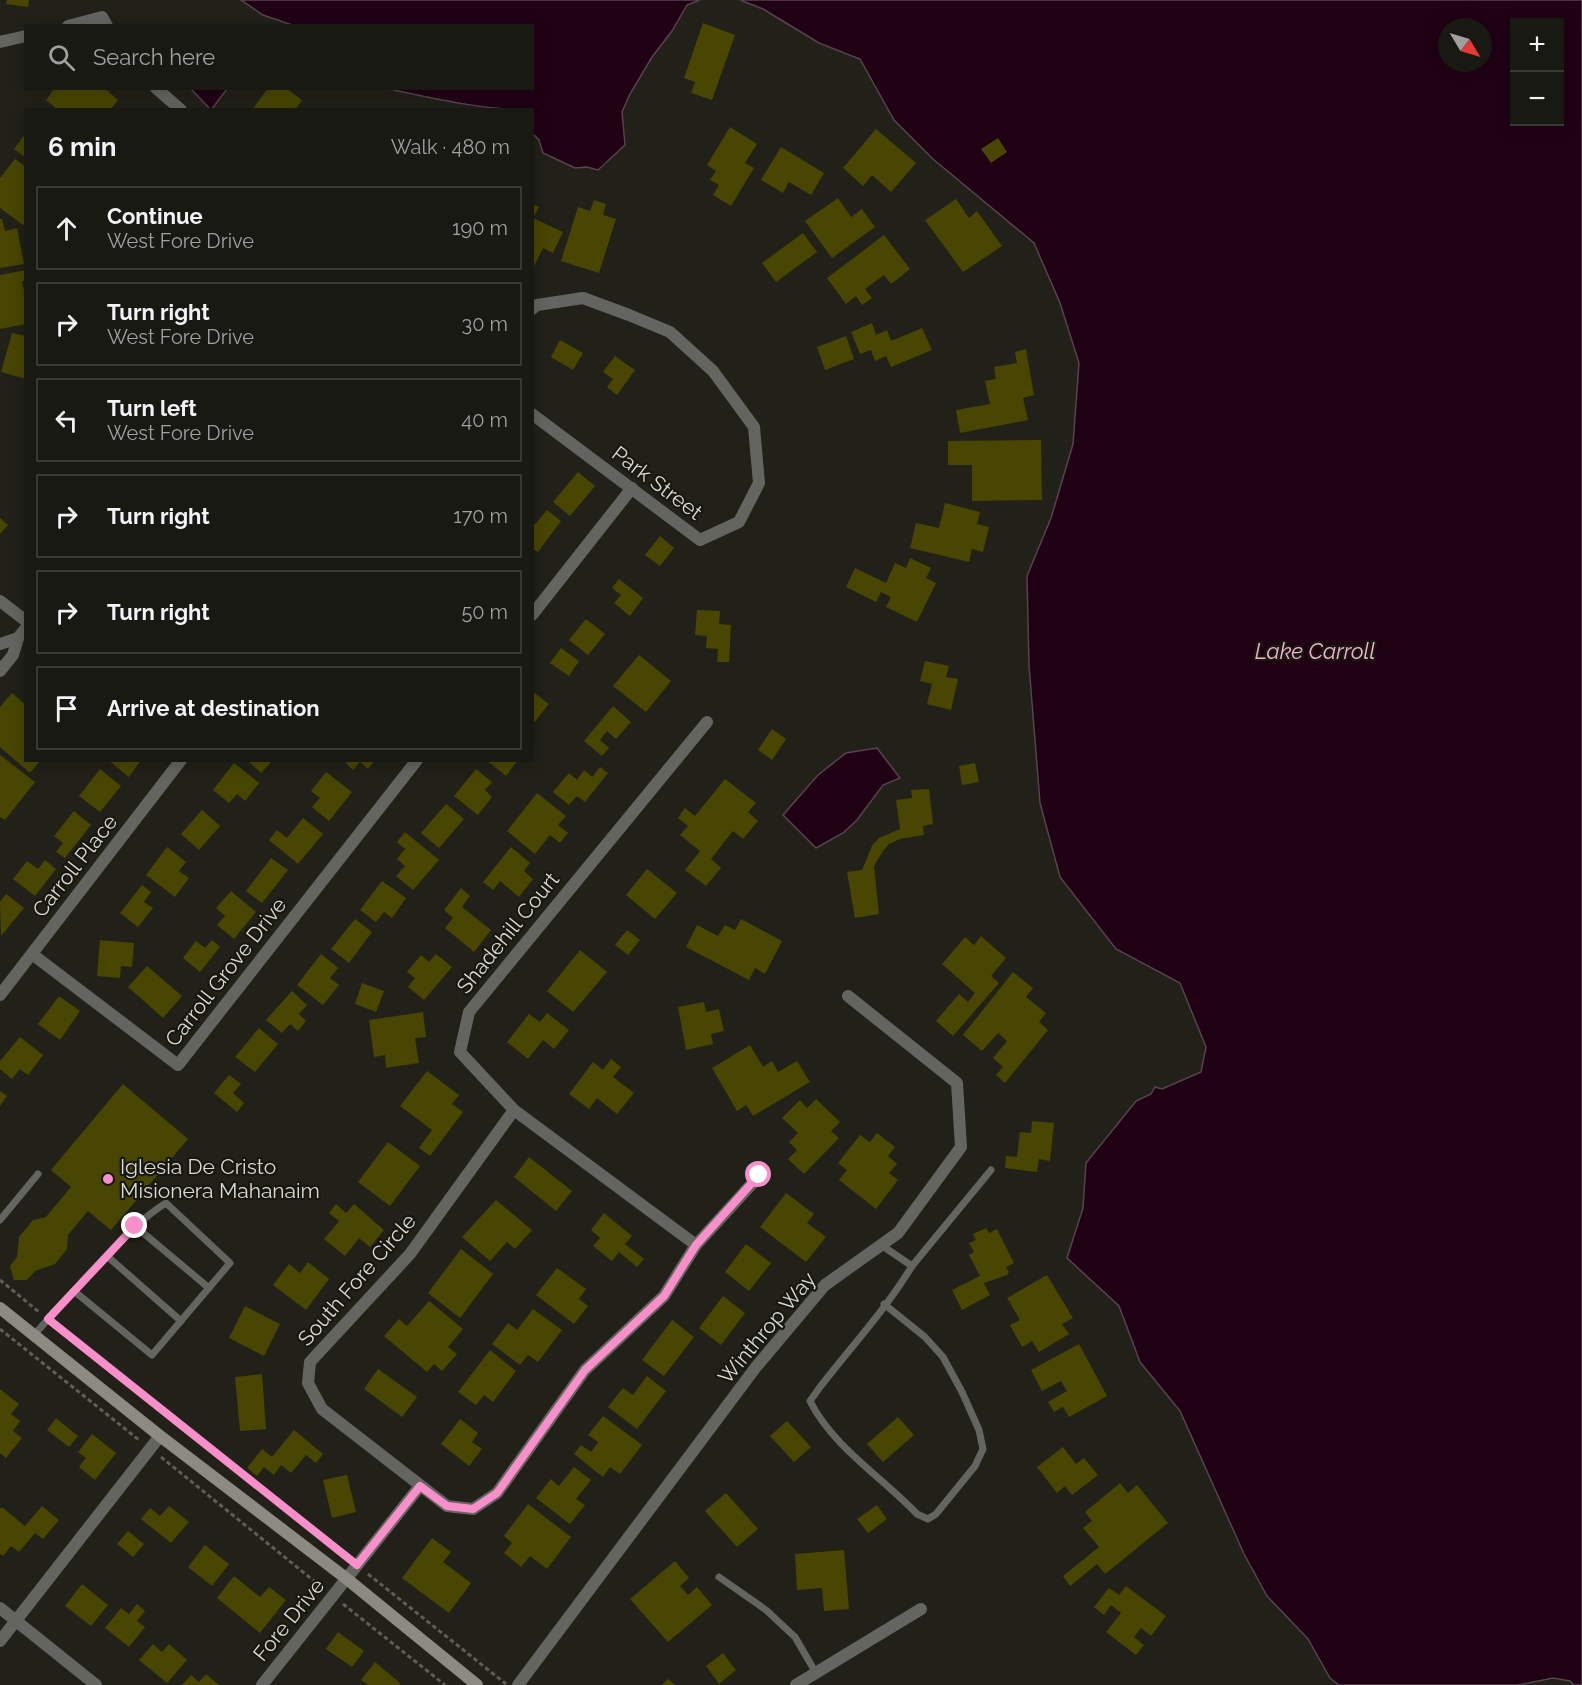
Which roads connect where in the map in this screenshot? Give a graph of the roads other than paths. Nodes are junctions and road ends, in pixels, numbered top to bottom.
1 (76, 24) edge
2 (106, 24) edge
3 (24, 36) edge
4 (0, 42) edge
5 (158, 90) edge
6 (179, 108) edge
7 (534, 307) edge
8 (534, 415) edge
9 (632, 488) junction
10 (0, 601) edge
11 (534, 612) edge
12 (24, 619) edge
13 (22, 633) edge
14 (0, 645) edge
15 (0, 671) edge
16 (707, 722) dead end
17 (180, 762) edge
18 (415, 762) edge
19 (32, 954) junction
20 (0, 995) edge
21 (848, 996) dead end
22 (514, 1110) junction
23 (991, 1170) dead end
24 (38, 1174) dead end
25 (759, 1175) dead end
26 (0, 1220) edge
27 (135, 1226) junction
28 (696, 1245) junction
29 (881, 1245) junction
30 (107, 1256) junction
31 (912, 1266) junction
32 (209, 1288) junction
33 (74, 1291) junction
34 (884, 1304) junction
35 (0, 1308) edge
36 (181, 1321) junction
37 (34, 1335) junction
38 (160, 1436) junction
39 (420, 1486) junction
40 (719, 1577) dead end
41 (347, 1578) junction
42 (0, 1608) edge
43 (921, 1609) dead end
44 (16, 1620) junction
45 (0, 1641) edge
46 (816, 1673) junction
47 (96, 1685) edge
48 (262, 1685) edge
49 (477, 1685) edge
50 (518, 1685) edge
51 (796, 1685) edge

1 - 2 street
3 - 4 street
5 - 6 street
7 - 9 street, Park Street
8 - 9 street, Park Street
9 - 11 street
10 - 12 street
13 - 14 street
13 - 15 street
16 - 22 street, Shadehill Court
17 - 19 street, Carroll Place
18 - 19 street, Carroll Grove Drive
19 - 20 street, Carroll Place
21 - 29 street, Winthrop Way
22 - 28 street, Shadehill Court
22 - 39 street, South Fore Circle
23 - 31 lane
24 - 26 lane
25 - 28 street, South Fore Circle
27 - 30 lane
27 - 32 lane
27 - 32 lane
28 - 39 street, South Fore Circle
29 - 31 lane
29 - 50 street, Winthrop Way
30 - 33 lane
30 - 36 lane
31 - 34 lane
32 - 36 lane
33 - 36 lane
33 - 37 lane
34 - 34 lane
35 - 37 main road
37 - 38 main road
38 - 41 main road
38 - 44 street
39 - 41 street, Fore Drive
40 - 46 lane
41 - 48 street, Fore Drive
41 - 49 main road
42 - 44 street
43 - 46 street
44 - 45 street
44 - 47 street
46 - 51 street

